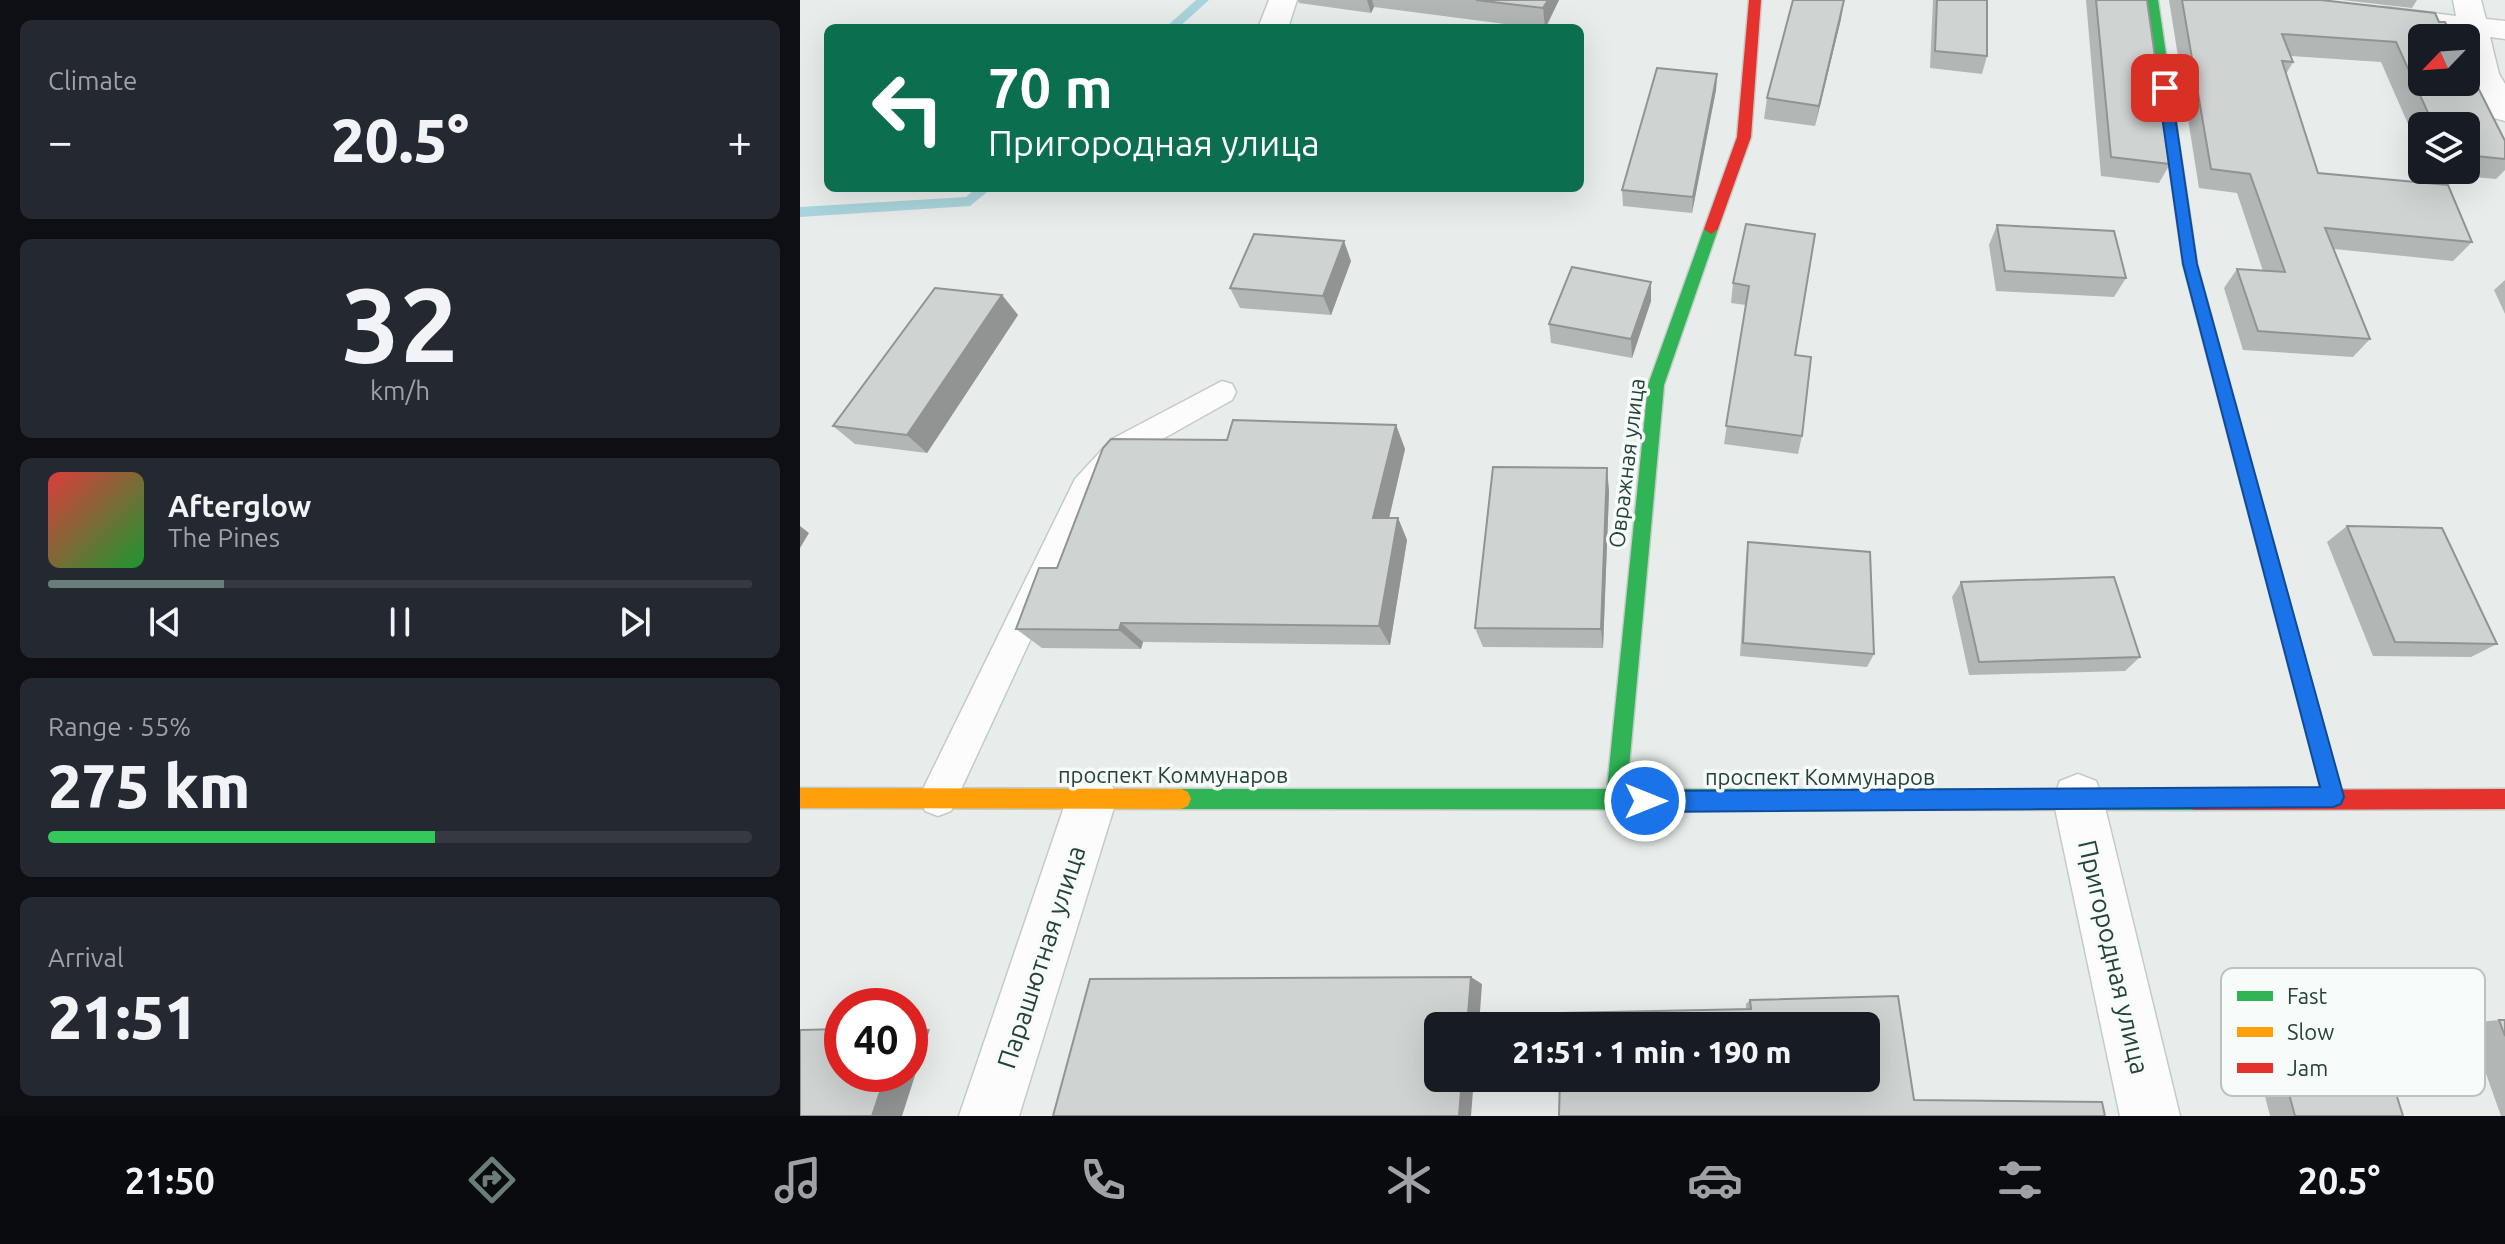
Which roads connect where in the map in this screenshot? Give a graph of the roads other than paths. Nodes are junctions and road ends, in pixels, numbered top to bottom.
1 (1283, 0) edge
2 (1755, 0) edge
3 (2152, 0) edge
4 (2470, 13) edge
5 (2363, 14) edge
6 (1274, 24) edge
7 (2505, 30) edge
8 (2505, 111) edge
9 (1222, 392) dead end
10 (2333, 797) junction
11 (800, 798) edge
12 (938, 798) junction
13 (1092, 798) junction
14 (2078, 799) junction
15 (2505, 799) edge
16 (1616, 801) junction
17 (989, 1116) edge
18 (2150, 1116) edge

1 - 6 street
2 - 16 street, Овражная улица
3 - 10 street
4 - 5 street
4 - 7 street
4 - 8 street
9 - 12 lane
10 - 14 street, проспект Коммунаров
10 - 15 street, проспект Коммунаров
11 - 12 street, проспект Коммунаров
12 - 13 street, проспект Коммунаров
13 - 16 street, проспект Коммунаров
13 - 17 street, Парашютная улица
14 - 16 street, проспект Коммунаров
14 - 18 street, Пригородная улица

